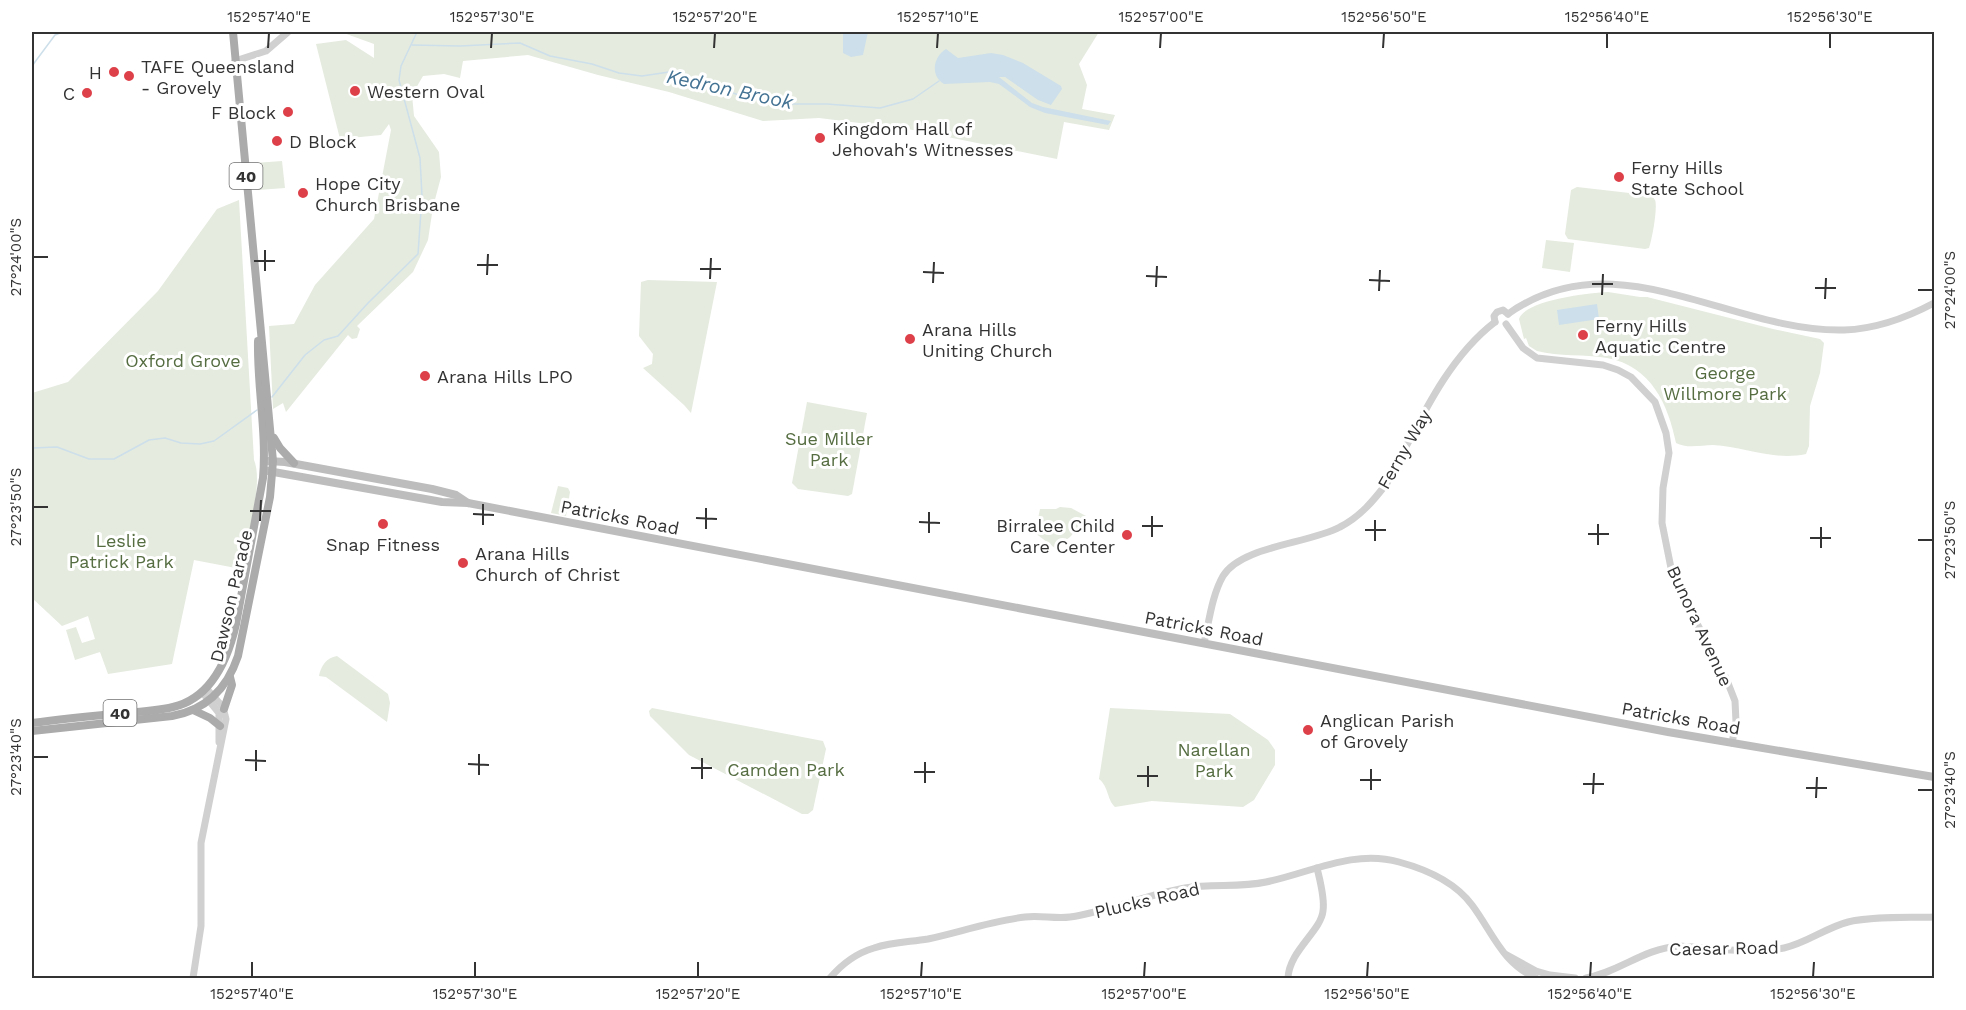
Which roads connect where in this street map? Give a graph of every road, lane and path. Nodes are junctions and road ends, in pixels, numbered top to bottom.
1 (232, 32) edge
2 (288, 32) edge
3 (235, 61) junction
4 (1935, 303) edge
5 (1508, 314) junction
6 (1495, 322) junction
7 (1506, 324) junction
8 (265, 423) junction
9 (271, 435) junction
10 (294, 463) junction
11 (268, 466) junction
12 (468, 503) junction
13 (1204, 643) junction
14 (230, 677) junction
15 (204, 690) junction
16 (212, 699) junction
17 (224, 709) junction
18 (193, 710) junction
19 (32, 723) edge
20 (220, 726) junction
21 (32, 731) edge
22 (1732, 743) junction
23 (220, 745) junction
24 (1935, 777) edge
25 (1317, 868) junction
26 (1935, 917) edge
27 (1507, 956) junction
28 (1524, 975) edge
29 (1544, 976) edge
30 (193, 978) edge
31 (830, 978) edge
32 (1288, 978) edge
33 (1536, 978) edge
34 (1575, 978) edge
35 (1586, 978) edge

1 - 3 main road, Dawson Parade / 40
2 - 3 street
3 - 8 main road, Dawson Parade / 40
4 - 5 street, Ferny Way
5 - 6 street, Ferny Way
5 - 7 street
6 - 7 street
6 - 13 street, Ferny Way
7 - 22 street, Bunora Avenue
8 - 9 main road, Dawson Parade / 40
8 - 11 main road, Dawson Parade / 40
9 - 10 main road
9 - 11 main road, Dawson Parade / 40
10 - 11 main road, Patricks Road
10 - 12 main road, Patricks Road
11 - 12 main road, Patricks Road
11 - 14 main road, Dawson Parade / 40
11 - 15 main road, Dawson Parade / 40
12 - 13 main road, Patricks Road
13 - 22 main road, Patricks Road
14 - 16 main road, Dawson Parade / 40
14 - 17 main road
15 - 16 street
15 - 19 main road, 40
16 - 17 street
16 - 18 main road, 40
16 - 20 street
17 - 23 street
18 - 20 main road
18 - 21 main road, 40
20 - 23 street
22 - 24 main road, Patricks Road
23 - 30 street
25 - 27 street, Plucks Road
25 - 31 street, Plucks Road
25 - 32 street
26 - 35 street, Caesar Road
27 - 28 street, Plucks Road
27 - 29 street, Plucks Road
28 - 33 street, Plucks Road
29 - 34 street

